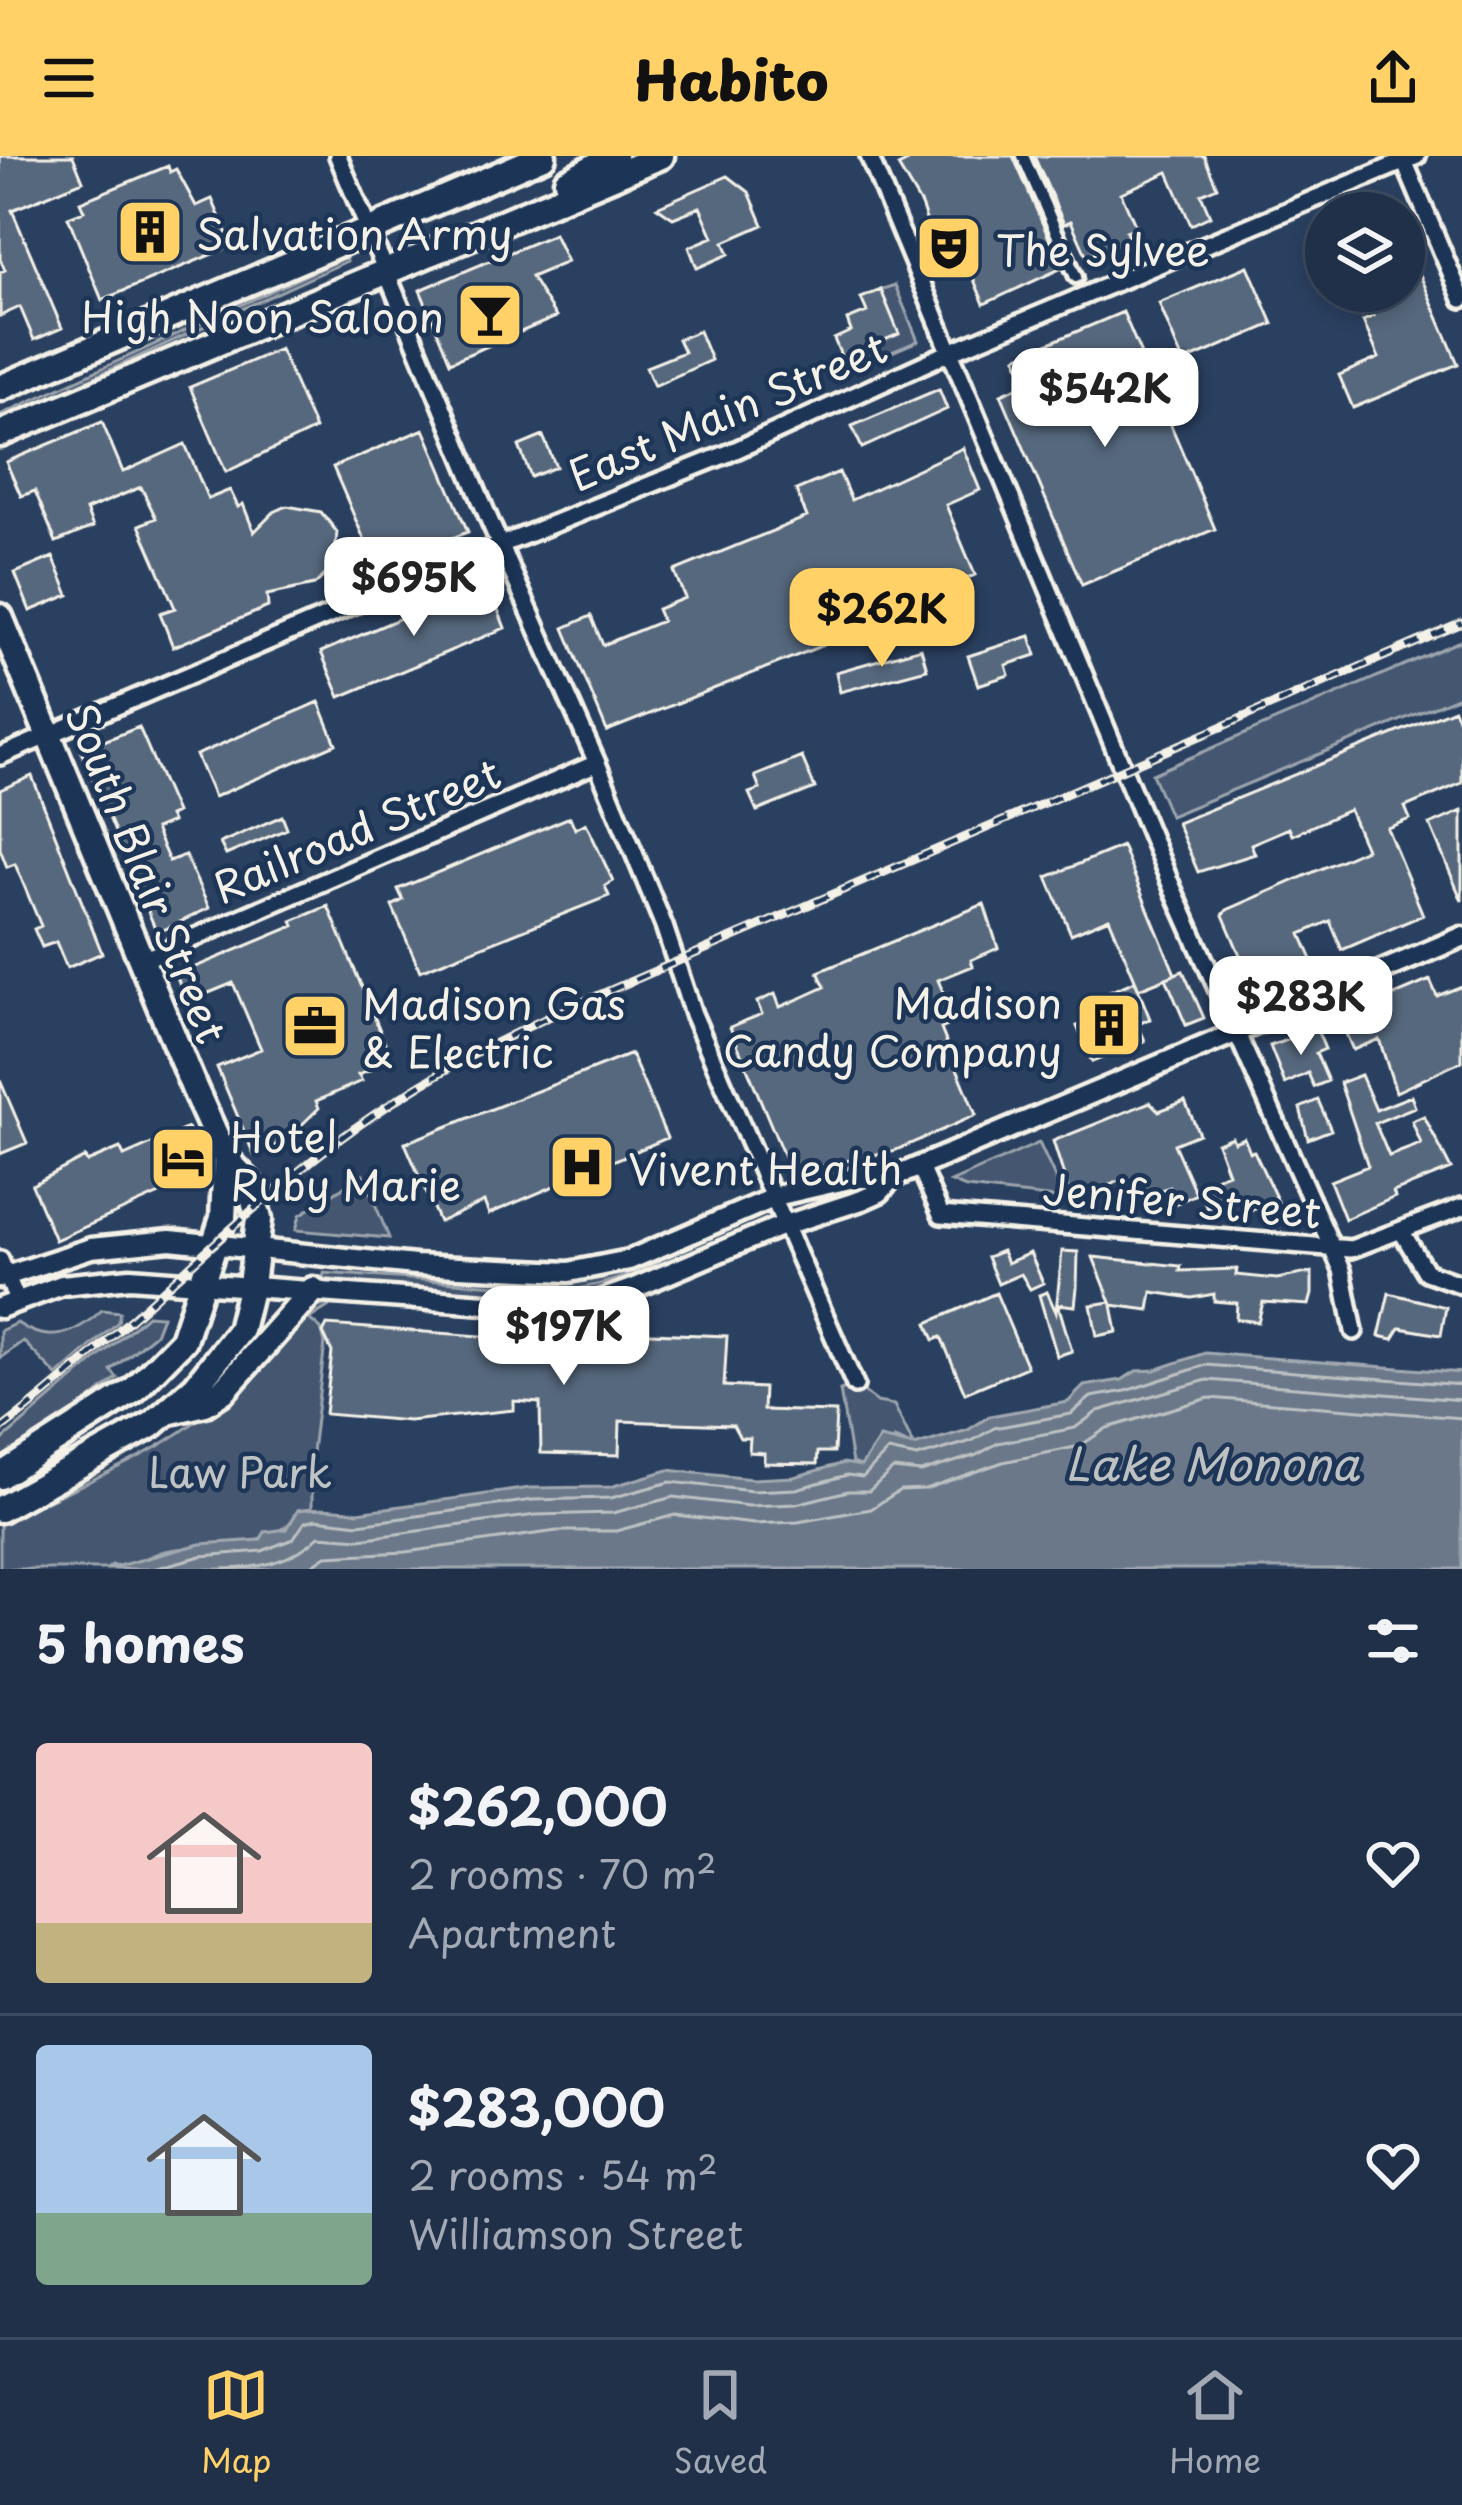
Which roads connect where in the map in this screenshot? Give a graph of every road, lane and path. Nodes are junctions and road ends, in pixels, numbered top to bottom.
1 (338, 156) edge
2 (544, 156) edge
3 (614, 156) edge
4 (661, 156) edge
5 (869, 156) edge
6 (1023, 156) edge
7 (1407, 158) edge
8 (540, 208) junction
9 (369, 228) junction
10 (386, 272) junction
11 (1076, 278) dead end
12 (1462, 299) edge
13 (950, 352) junction
14 (0, 388) edge
15 (0, 434) edge
16 (501, 544) junction
17 (0, 616) edge
18 (47, 734) junction
19 (0, 756) edge
20 (597, 763) junction
21 (1462, 937) edge
22 (143, 960) junction
23 (1237, 1035) junction
24 (226, 1160) junction
25 (920, 1167) junction
26 (892, 1178) junction
27 (776, 1197) junction
28 (1462, 1207) edge
29 (788, 1225) junction
30 (1402, 1232) junction
31 (214, 1246) junction
32 (1330, 1247) junction
33 (256, 1250) junction
34 (2, 1271) edge
35 (200, 1283) junction
36 (251, 1285) junction
37 (1462, 1285) edge
38 (313, 1290) junction
39 (9, 1304) edge
40 (1354, 1331) dead end
41 (855, 1385) dead end
42 (168, 1412) junction
43 (0, 1476) edge
44 (0, 1508) edge

1 - 9 street
2 - 9 main road
3 - 8 main road
4 - 8 main road
5 - 13 street
6 - 11 street
7 - 12 street
7 - 13 street, East Main Street
8 - 10 main road
9 - 10 street
9 - 14 main road
10 - 15 main road
10 - 16 street
13 - 16 street, East Main Street
13 - 23 street
16 - 18 street, East Main Street
16 - 20 street
17 - 18 main road, South Blair Street
18 - 19 street, East Main Street
18 - 22 main road, South Blair Street
20 - 22 street, Railroad Street
20 - 27 street
21 - 23 street
22 - 24 main road, South Blair Street
23 - 25 street
23 - 32 street
24 - 31 main road, South Blair Street
24 - 33 main road, South Blair Street
25 - 26 street
25 - 32 street, Jenifer Street
26 - 27 street
26 - 29 street
27 - 29 street
27 - 33 street
28 - 30 street, Jenifer Street
29 - 38 street
29 - 41 street
30 - 32 street, Jenifer Street
30 - 37 street
31 - 33 street
31 - 34 street
31 - 35 main road, South Blair Street
32 - 40 street
33 - 36 main road, South Blair Street
34 - 39 street
35 - 36 street
35 - 39 street
35 - 43 main road, South Blair Street
36 - 38 street
36 - 42 main road, South Blair Street
38 - 42 main road
42 - 44 main road

